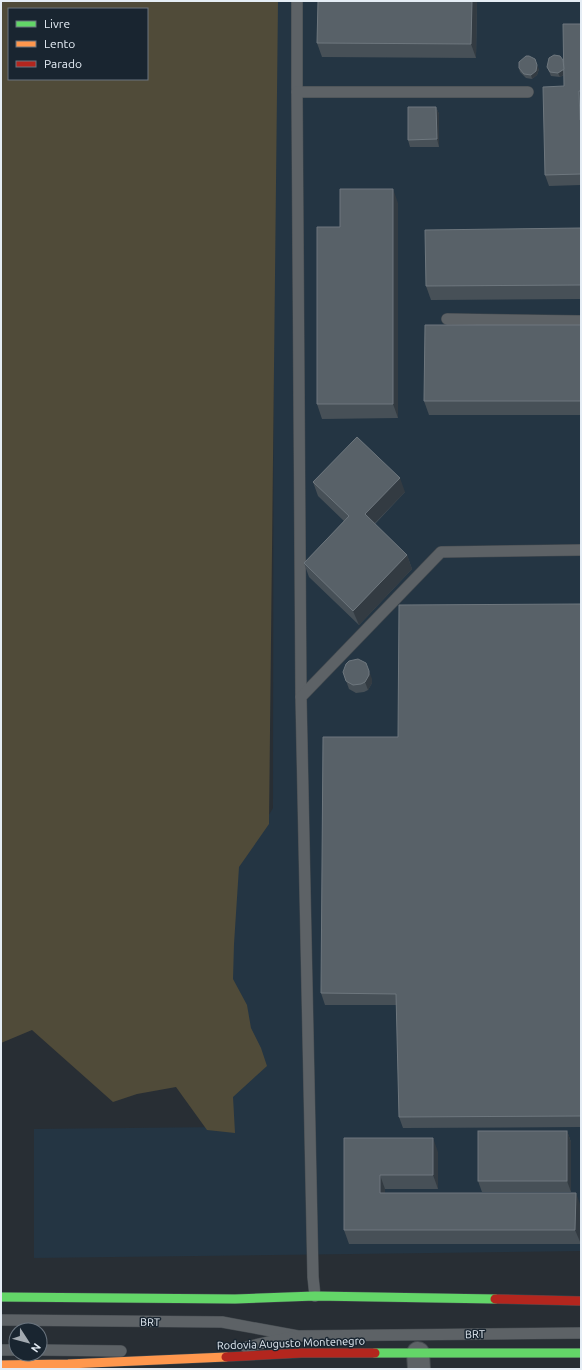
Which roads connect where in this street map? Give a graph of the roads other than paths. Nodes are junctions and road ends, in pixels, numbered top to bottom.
1 (297, 1) edge
2 (297, 92) junction
3 (528, 92) dead end
4 (447, 319) dead end
5 (581, 321) edge
6 (581, 550) edge
7 (301, 697) junction
8 (315, 1296) junction
9 (1, 1297) edge
10 (581, 1301) edge
11 (1, 1320) edge
12 (581, 1333) edge
13 (298, 1336) junction
14 (581, 1353) edge
15 (51, 1361) edge
16 (419, 1361) edge
17 (1, 1365) edge

1 - 2 lane
2 - 3 lane
2 - 7 lane
4 - 5 lane
6 - 7 lane
7 - 8 lane
8 - 9 main road
8 - 10 main road
11 - 13 lane, BRT
12 - 13 lane, BRT
13 - 15 lane, BRT
14 - 16 main road, Rodovia Augusto Montenegro
15 - 16 main road, Rodovia Augusto Montenegro
15 - 17 main road, Rodovia Augusto Montenegro

